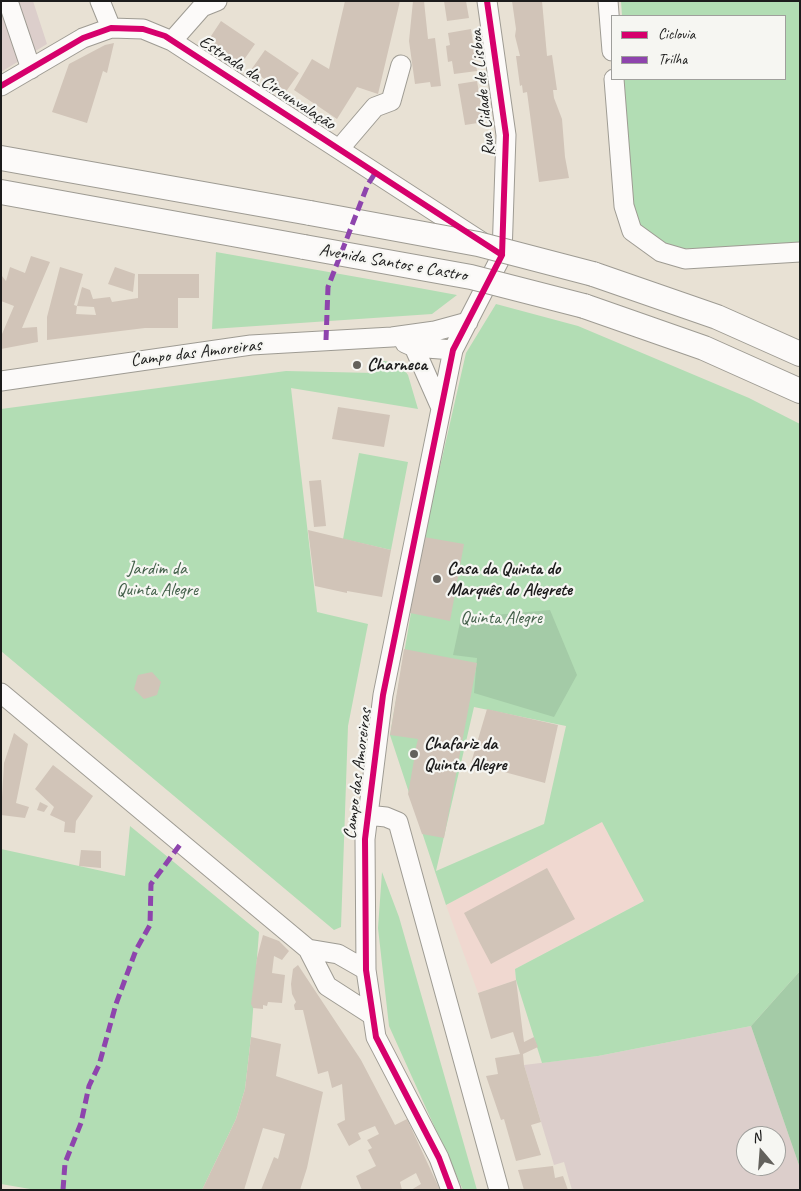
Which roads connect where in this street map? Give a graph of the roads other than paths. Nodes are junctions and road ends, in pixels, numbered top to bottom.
1 (8, 1) edge
2 (100, 1) edge
3 (217, 1) edge
4 (487, 1) edge
5 (608, 1) edge
6 (111, 28) junction
7 (611, 38) edge
8 (172, 41) junction
9 (401, 65) dead end
10 (31, 69) junction
11 (614, 80) edge
12 (1, 86) edge
13 (340, 148) junction
14 (1, 158) edge
15 (1, 192) edge
16 (800, 252) edge
17 (502, 256) junction
18 (468, 322) junction
19 (392, 337) junction
20 (414, 347) junction
21 (453, 350) junction
22 (800, 354) edge
23 (1, 381) edge
24 (800, 391) edge
25 (441, 408) junction
26 (1, 693) edge
27 (368, 815) junction
28 (308, 949) junction
29 (366, 970) junction
30 (372, 1015) junction
31 (451, 1190) edge
32 (499, 1190) edge

1 - 10 street
2 - 6 street
3 - 8 street
4 - 17 street, Rua Cidade de Lisboa
5 - 7 street
6 - 8 street, Estrada da Circunvalação
6 - 10 street, Estrada da Circunvalação
8 - 13 street, Estrada da Circunvalação
9 - 13 street
10 - 12 street, Estrada da Circunvalação
11 - 16 street
13 - 17 street, Estrada da Circunvalação
14 - 22 main road, Avenida Santos e Castro, bridge
15 - 24 main road, Avenida Santos e Castro, bridge
17 - 18 street, Rua Cidade de Lisboa
18 - 19 street, Campo das Amoreiras
18 - 21 street, Rua Cidade de Lisboa
19 - 20 street, Campo das Amoreiras
19 - 23 street, Campo das Amoreiras
20 - 21 street, Campo das Amoreiras
20 - 25 street
21 - 25 street, Campo das Amoreiras
25 - 27 street, Campo das Amoreiras
26 - 28 street
27 - 29 street, Campo das Amoreiras
27 - 32 street, Campo das Amoreiras
28 - 29 street
28 - 30 street
29 - 30 street, Campo das Amoreiras
30 - 31 street, Campo das Amoreiras

